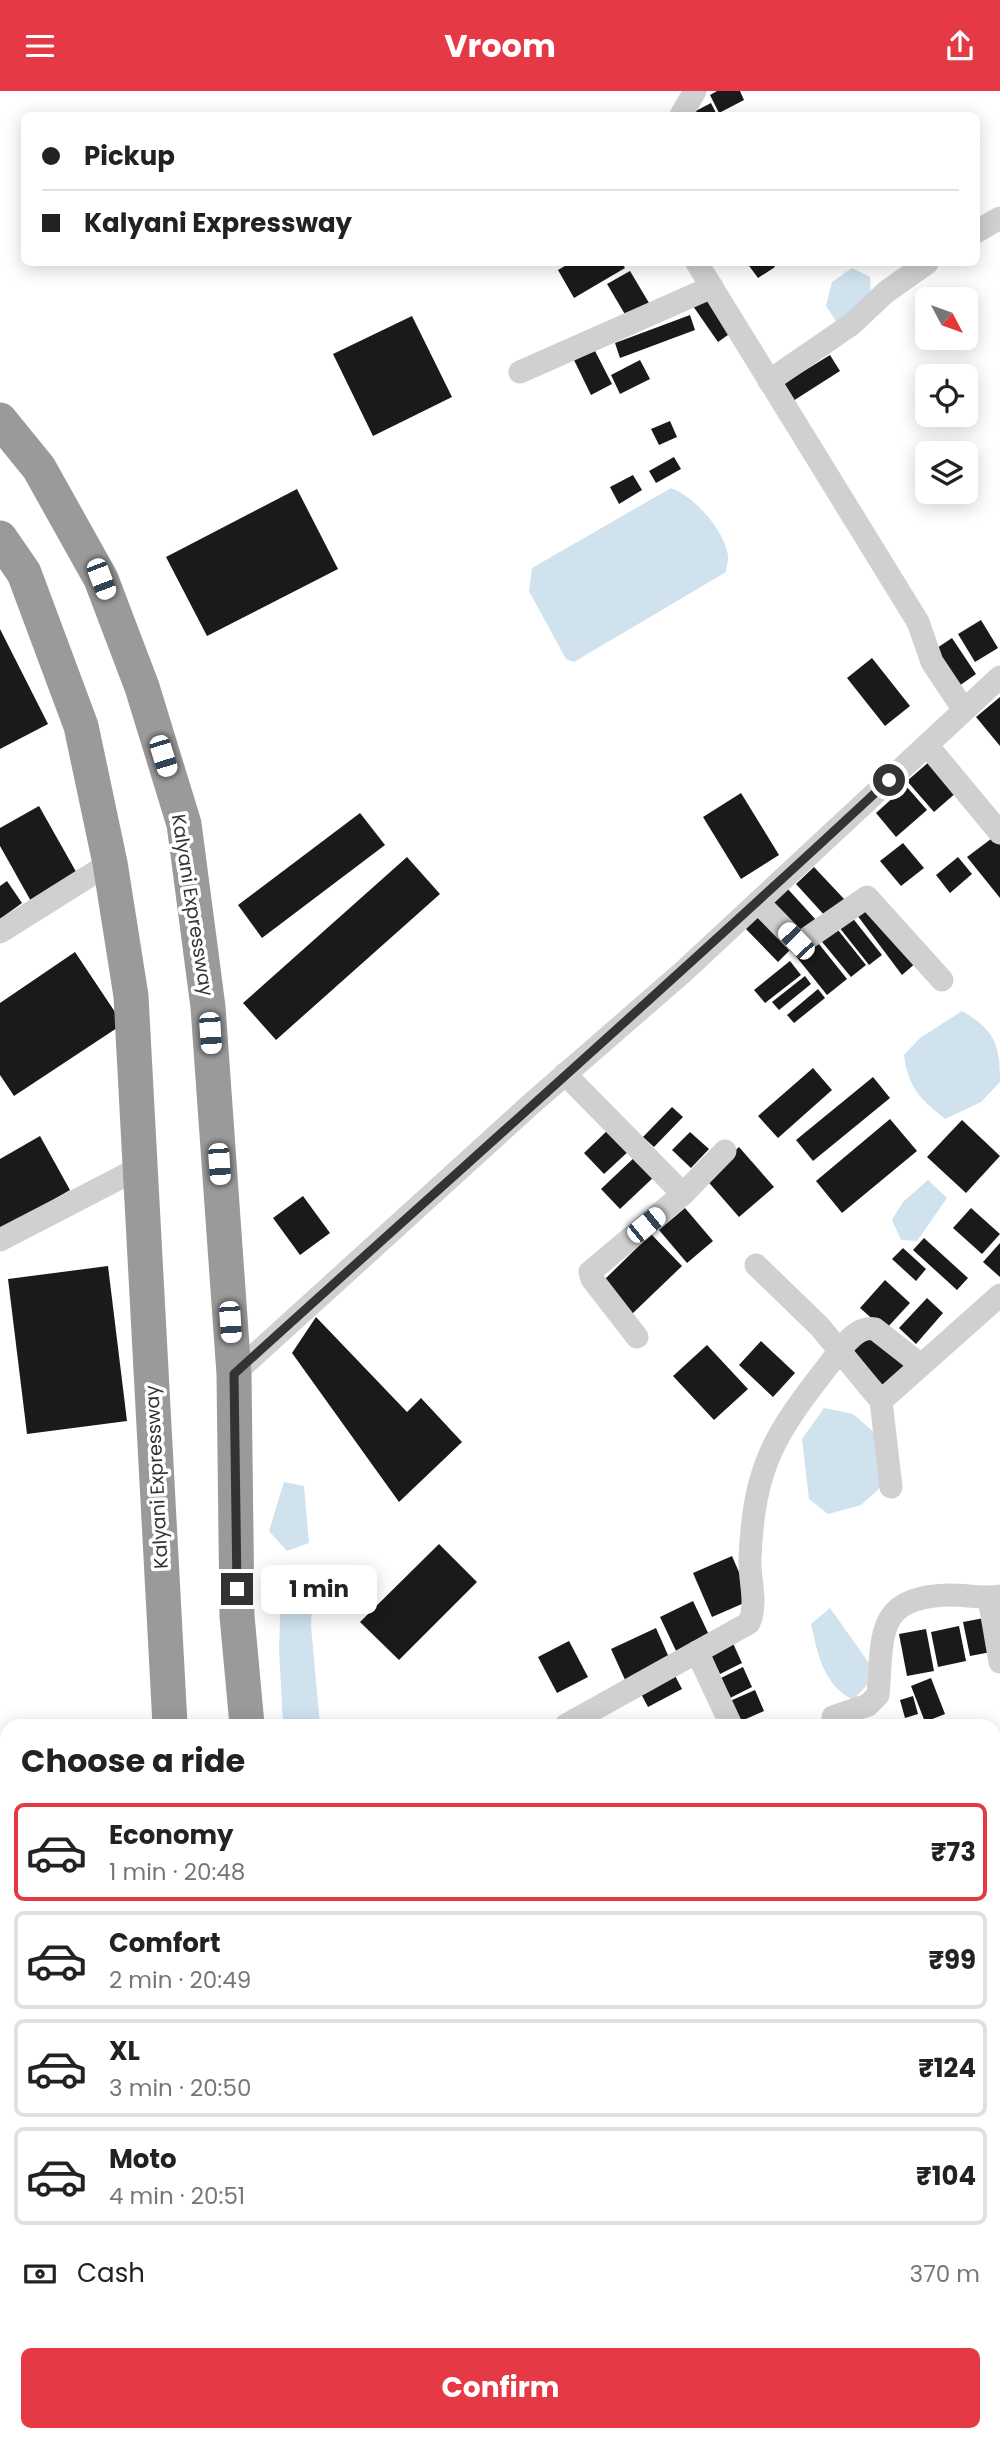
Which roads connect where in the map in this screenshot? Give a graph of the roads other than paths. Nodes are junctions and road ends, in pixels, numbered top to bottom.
1 (695, 91) edge
2 (683, 112) edge
3 (1000, 218) edge
4 (980, 230) edge
5 (699, 266) edge
6 (923, 266) edge
7 (712, 287) junction
8 (520, 372) dead end
9 (769, 381) junction
10 (0, 420) edge
11 (0, 538) edge
12 (1000, 677) edge
13 (964, 710) junction
14 (927, 745) junction
15 (1000, 833) edge
16 (110, 863) junction
17 (758, 902) junction
18 (0, 932) edge
19 (942, 980) dead end
20 (565, 1074) junction
21 (725, 1151) dead end
22 (139, 1168) junction
23 (683, 1194) junction
24 (0, 1240) edge
25 (756, 1265) dead end
26 (1000, 1295) edge
27 (637, 1337) dead end
28 (839, 1351) junction
29 (921, 1365) junction
30 (234, 1374) junction
31 (881, 1401) junction
32 (891, 1487) dead end
33 (994, 1597) edge
34 (697, 1652) junction
35 (1000, 1662) edge
36 (833, 1717) dead end
37 (168, 1719) edge
38 (246, 1719) edge
39 (577, 1719) edge
40 (728, 1719) edge

1 - 2 street
3 - 4 street
5 - 7 street
6 - 9 street
7 - 8 street
7 - 9 street
9 - 13 street
10 - 30 highway, Kalyani Expressway
11 - 16 highway, Kalyani Expressway
12 - 13 street
13 - 14 street
14 - 15 street
14 - 17 street
16 - 18 street
16 - 22 highway, Kalyani Expressway
17 - 19 street
17 - 20 street
20 - 23 street
20 - 30 street
21 - 23 street
22 - 24 street
22 - 37 highway, Kalyani Expressway
23 - 27 street
25 - 28 street
26 - 29 street
28 - 29 street
28 - 31 street
28 - 34 street
29 - 31 street
30 - 38 highway, Kalyani Expressway
31 - 32 street
33 - 35 street
33 - 36 street
34 - 39 street
34 - 40 street

